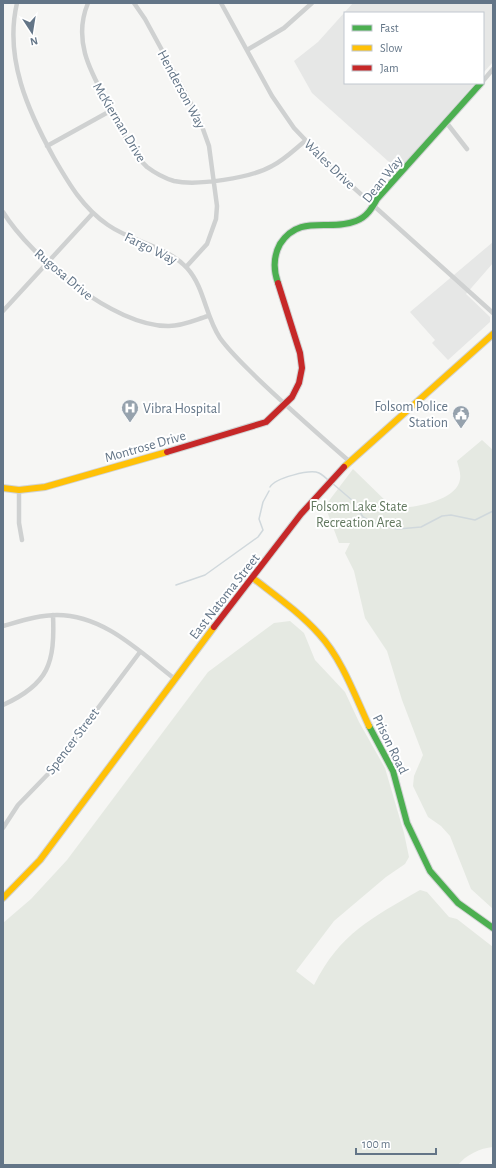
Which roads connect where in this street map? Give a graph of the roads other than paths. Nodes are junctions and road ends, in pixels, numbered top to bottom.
1 (17, 3) edge
2 (88, 3) edge
3 (134, 3) edge
4 (221, 3) edge
5 (312, 3) edge
6 (247, 50) junction
7 (493, 69) edge
8 (484, 80) edge
9 (480, 84) edge
10 (112, 110) junction
11 (446, 122) junction
12 (305, 141) junction
13 (48, 146) junction
14 (467, 149) dead end
15 (214, 180) junction
16 (374, 206) junction
17 (3, 212) edge
18 (93, 213) junction
19 (48, 262) junction
20 (186, 267) junction
21 (3, 311) edge
22 (493, 313) edge
23 (208, 316) junction
24 (493, 334) edge
25 (285, 404) junction
26 (349, 461) junction
27 (3, 488) edge
28 (19, 490) junction
29 (22, 540) dead end
30 (253, 578) junction
31 (53, 615) junction
32 (3, 626) edge
33 (140, 652) junction
34 (174, 678) junction
35 (3, 705) edge
36 (3, 828) edge
37 (3, 898) edge
38 (493, 928) edge

1 - 13 street, Fargo Way
2 - 10 street, McKiernan Drive
3 - 15 street, Henderson Way
4 - 6 street, Wales Drive
5 - 6 street
6 - 12 street, Wales Drive
7 - 8 street
9 - 11 street, Dean Way
10 - 13 street
10 - 15 street, McKiernan Drive
11 - 14 street
11 - 16 street, Dean Way
12 - 15 street, McKiernan Drive
12 - 16 street, Wales Drive
13 - 18 street, Fargo Way
15 - 20 street, Henderson Way
16 - 22 street, Wales Drive
16 - 25 street, Dean Way
17 - 19 street, Rugosa Drive
18 - 19 street
18 - 20 street, Fargo Way
19 - 21 street
19 - 23 street, Rugosa Drive
20 - 23 street, Fargo Way
23 - 25 street, Fargo Way
24 - 26 street, East Natoma Street
25 - 26 street, Fargo Way
25 - 28 street, Montrose Drive
26 - 30 street, East Natoma Street
27 - 28 street, Montrose Drive
28 - 29 street
30 - 34 street, East Natoma Street
30 - 38 street, Prison Road
31 - 32 street
31 - 33 street
31 - 35 street
33 - 34 street
33 - 36 street, Spencer Street
34 - 37 street, East Natoma Street

